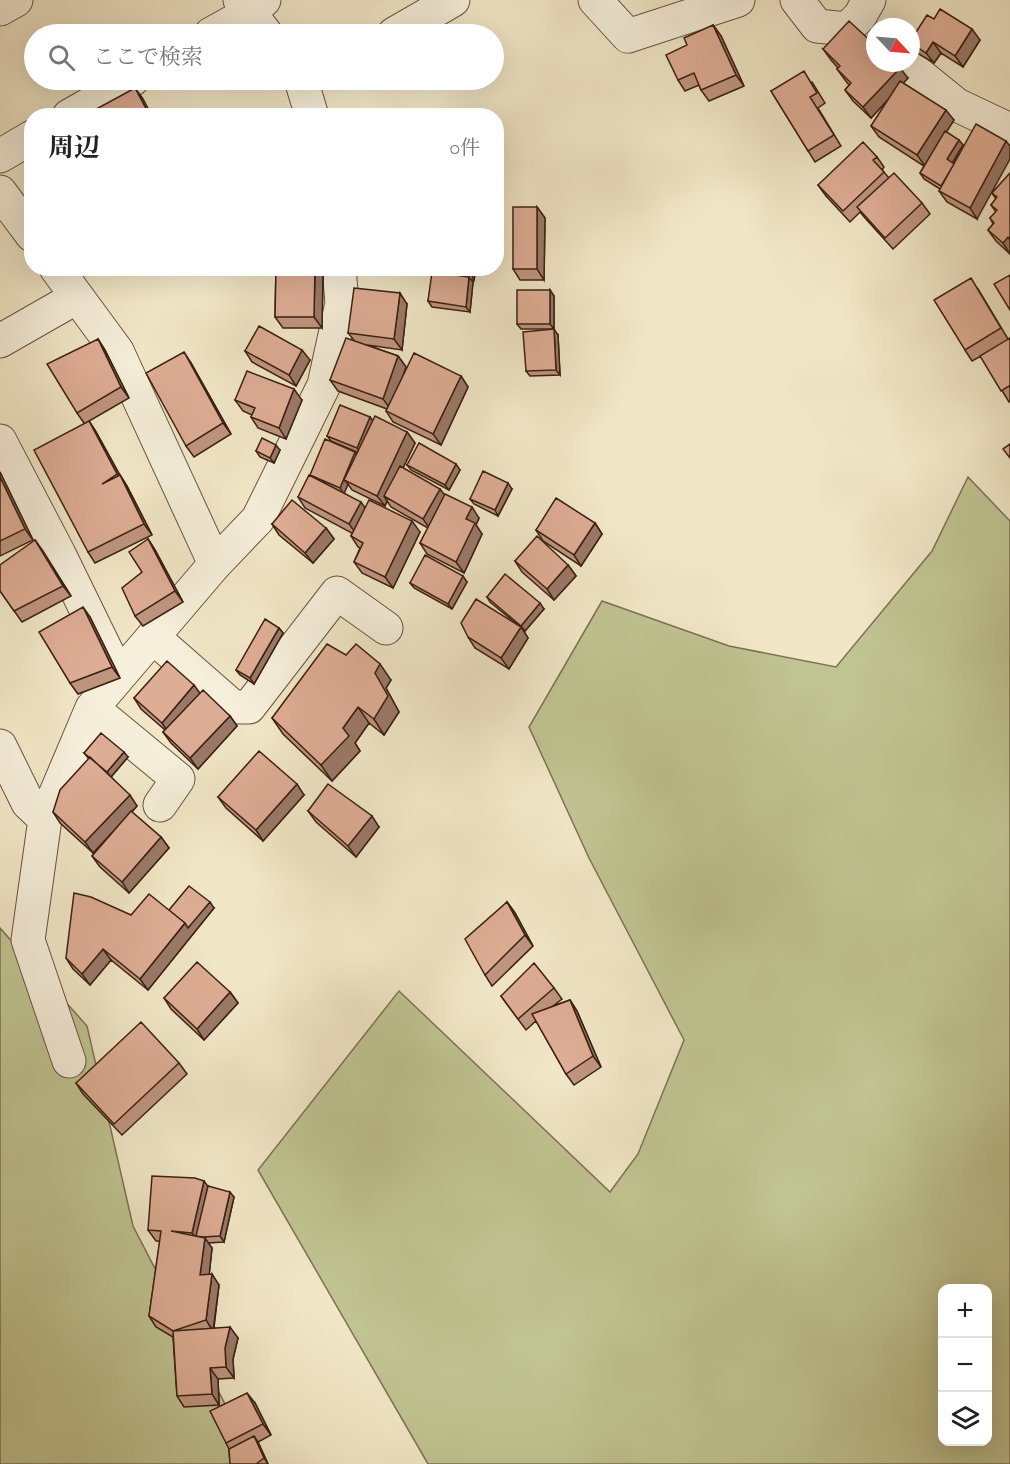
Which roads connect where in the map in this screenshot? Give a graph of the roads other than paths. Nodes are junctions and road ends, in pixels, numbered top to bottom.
1 (16, 0) edge
2 (453, 0) edge
3 (594, 0) edge
4 (738, 0) edge
5 (797, 0) edge
6 (0, 9) edge
7 (255, 12) edge
8 (866, 19) edge
9 (231, 24) edge
10 (411, 24) edge
11 (916, 72) edge
12 (114, 90) edge
13 (304, 90) edge
14 (83, 108) edge
15 (310, 108) edge
16 (1010, 130) edge
17 (24, 142) edge
18 (0, 156) edge
19 (0, 192) edge
20 (24, 224) edge
21 (62, 276) edge
22 (340, 276) edge
23 (77, 297) junction
24 (0, 341) edge
25 (0, 441) edge
26 (215, 564) junction
27 (386, 628) dead end
28 (153, 638) junction
29 (120, 678) junction
30 (92, 708) junction
31 (0, 746) edge
32 (160, 805) dead end
33 (45, 819) junction
34 (69, 1061) dead end

1 - 6 street
2 - 10 street
3 - 4 street
5 - 8 street
7 - 9 street
11 - 16 street
12 - 14 street
13 - 15 street
17 - 18 street
19 - 20 street
21 - 23 street
22 - 26 street
23 - 24 street
23 - 26 street
25 - 29 street
26 - 28 street
27 - 28 street
28 - 29 street
29 - 30 street
30 - 32 street
30 - 33 street
31 - 33 street
33 - 34 street

